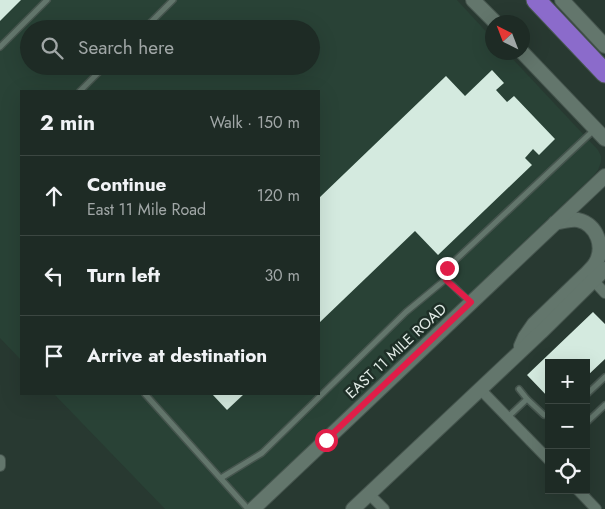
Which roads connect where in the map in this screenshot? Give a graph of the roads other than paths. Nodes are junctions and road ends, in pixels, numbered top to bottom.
1 (47, 0) edge
2 (173, 0) edge
3 (473, 0) edge
4 (536, 0) edge
5 (562, 0) edge
6 (488, 15) edge
7 (27, 20) edge
8 (153, 20) edge
9 (20, 27) edge
10 (605, 46) edge
11 (0, 47) edge
12 (530, 60) edge
13 (605, 73) edge
14 (96, 75) edge
15 (81, 90) edge
16 (600, 129) edge
17 (605, 139) edge
18 (605, 176) edge
19 (555, 222) junction
20 (605, 269) edge
21 (446, 280) junction
22 (593, 280) junction
23 (605, 293) edge
24 (471, 302) junction
25 (518, 354) junction
26 (605, 377) edge
27 (480, 389) junction
28 (519, 389) dead end
29 (590, 391) edge
30 (146, 395) edge
31 (527, 399) junction
32 (605, 405) edge
33 (544, 415) dead end
34 (508, 417) junction
35 (590, 419) edge
36 (545, 456) edge
37 (0, 460) edge
38 (0, 466) edge
39 (221, 478) junction
40 (369, 494) junction
41 (582, 494) edge
42 (248, 509) edge
43 (253, 509) edge
44 (353, 509) edge
45 (384, 509) edge
46 (596, 509) edge

1 - 7 lane
2 - 8 lane
3 - 6 main road
4 - 13 highway
5 - 10 main road
9 - 11 lane
12 - 16 main road
14 - 15 lane
16 - 17 main road
16 - 21 lane
18 - 19 main road, EAST 11 MILE ROAD
19 - 24 main road, EAST 11 MILE ROAD
19 - 25 main road
20 - 22 main road
21 - 24 lane
21 - 39 lane
22 - 23 street
22 - 25 main road
24 - 43 main road, EAST 11 MILE ROAD
25 - 27 main road
26 - 29 lane
27 - 34 street
27 - 40 main road
28 - 31 lane
30 - 39 lane
31 - 33 lane
31 - 34 lane
32 - 35 lane
34 - 36 street
37 - 38 street
39 - 42 lane
40 - 44 main road
40 - 45 street
41 - 46 street

